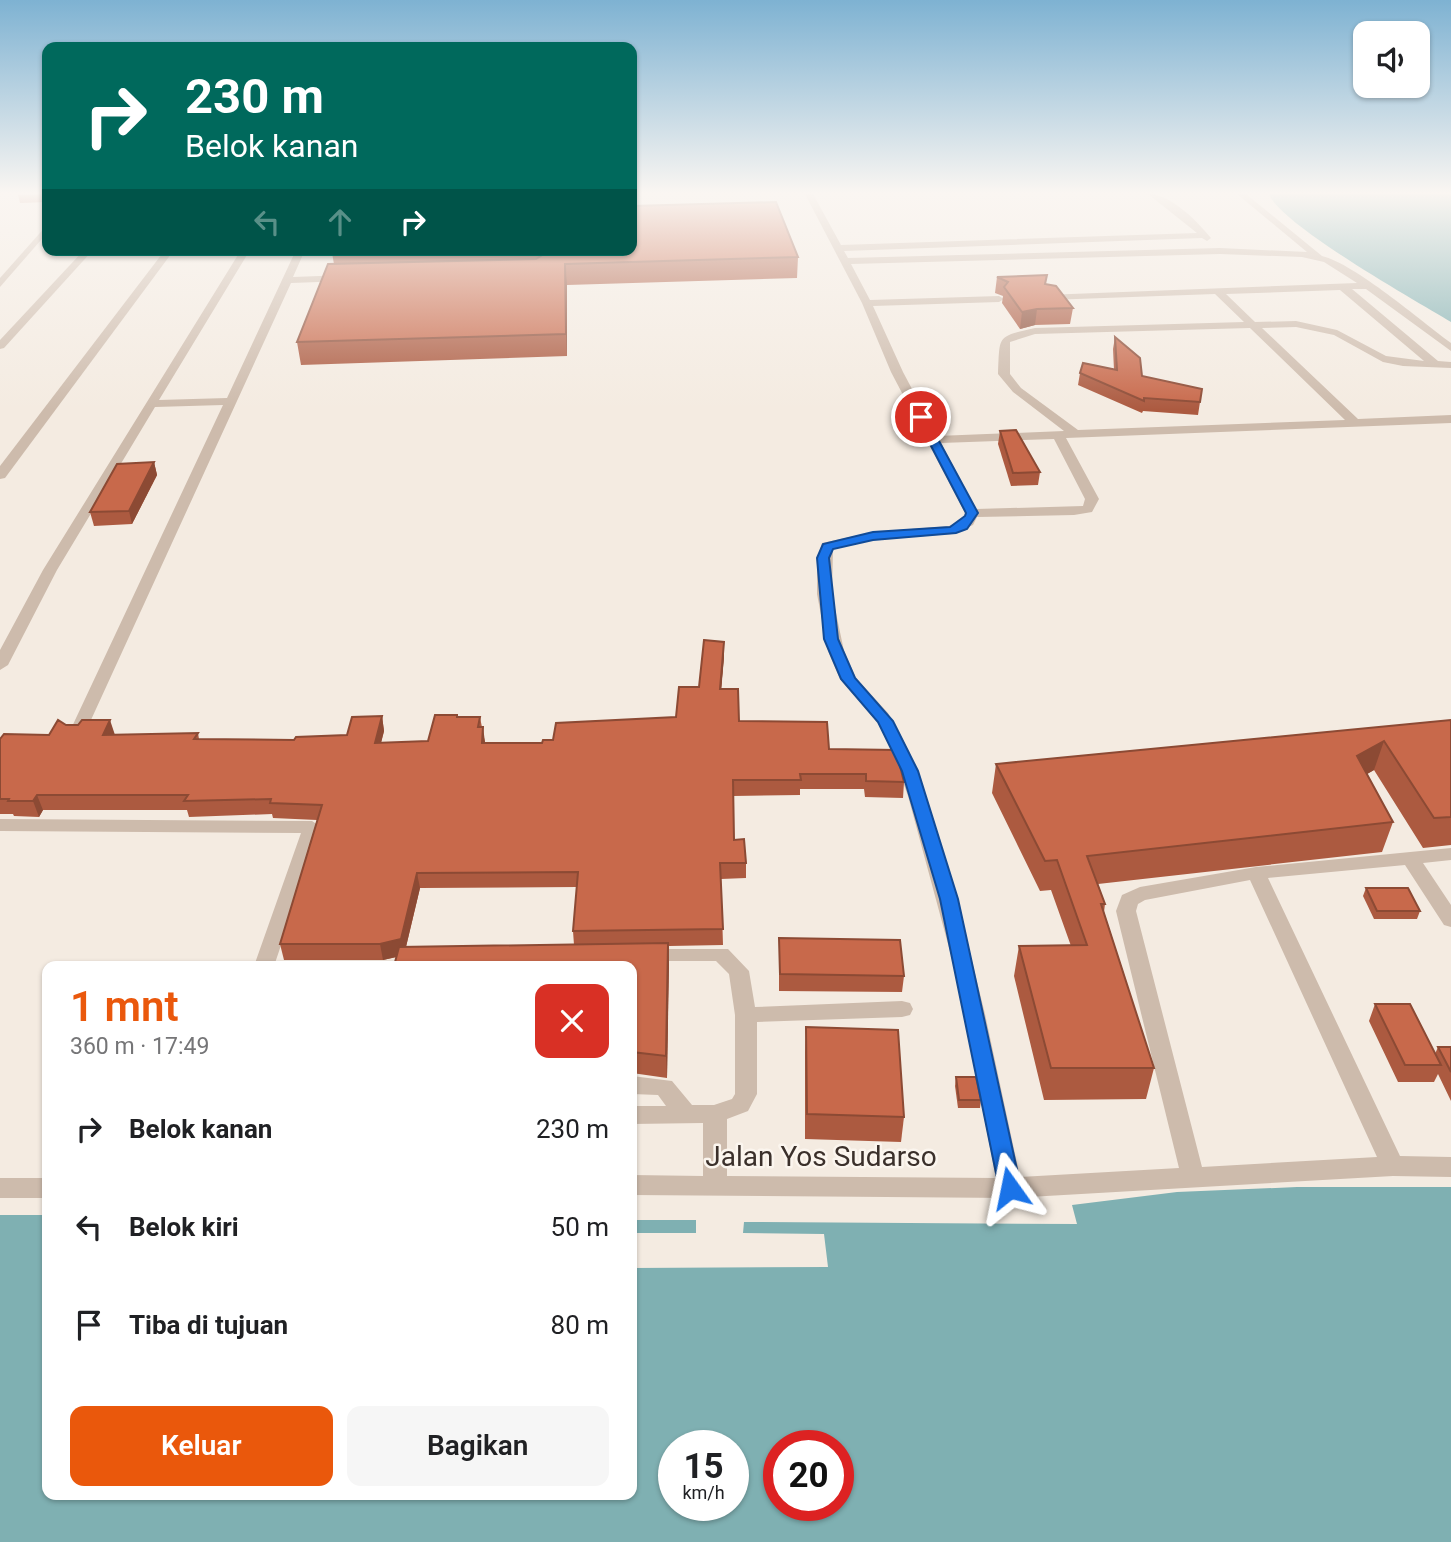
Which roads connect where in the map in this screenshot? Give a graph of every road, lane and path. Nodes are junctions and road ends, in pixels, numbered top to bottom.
1 (15, 266) edge
2 (74, 266) edge
3 (158, 266) edge
4 (236, 266) edge
5 (294, 266) edge
6 (848, 266) edge
7 (1334, 266) edge
8 (353, 278) edge
9 (287, 280) junction
10 (0, 284) edge
11 (1368, 286) junction
12 (1343, 287) junction
13 (1217, 291) junction
14 (1049, 297) edge
15 (999, 299) edge
16 (867, 303) junction
17 (1252, 324) junction
18 (0, 346) edge
19 (1400, 346) dead end
20 (1413, 346) junction
21 (1387, 347) dead end
22 (1362, 348) junction
23 (1451, 348) edge
24 (1436, 365) junction
25 (1451, 365) edge
26 (232, 401) junction
27 (151, 404) junction
28 (1451, 419) edge
29 (1354, 422) junction
30 (1075, 434) junction
31 (1058, 435) junction
32 (933, 440) junction
33 (0, 475) edge
34 (972, 513) junction
35 (0, 665) edge
36 (77, 733) edge
37 (0, 825) edge
38 (1451, 854) edge
39 (1410, 858) junction
40 (1255, 873) junction
41 (1451, 920) edge
42 (624, 956) edge
43 (266, 961) edge
44 (902, 1009) dead end
45 (746, 1015) junction
46 (637, 1085) edge
47 (715, 1114) junction
48 (637, 1115) edge
49 (687, 1115) junction
50 (1393, 1166) junction
51 (1451, 1167) edge
52 (1193, 1178) junction
53 (637, 1185) edge
54 (715, 1185) junction
55 (0, 1188) edge
56 (42, 1188) edge
57 (1010, 1188) junction

1 - 10 street
2 - 18 street
3 - 33 street
4 - 27 street
5 - 9 street
6 - 16 street
7 - 11 street
8 - 9 street
9 - 26 street
11 - 12 street
11 - 23 street
12 - 13 street
12 - 20 street
13 - 14 street
13 - 17 street
15 - 16 street
16 - 32 street
17 - 22 street
17 - 29 street
17 - 30 street
19 - 20 street
20 - 24 street
21 - 22 street
22 - 24 street
24 - 25 street
26 - 27 street
26 - 36 street
27 - 35 street
28 - 29 street
29 - 30 street
30 - 31 street
31 - 32 street
31 - 34 street
32 - 34 street
34 - 57 street
37 - 43 street
38 - 39 street
39 - 40 street
39 - 41 street
40 - 50 street
40 - 52 street
42 - 45 street
44 - 45 street
45 - 47 street
46 - 49 street
47 - 49 street
47 - 54 street
48 - 49 street
50 - 51 street, Jalan Yos Sudarso
50 - 52 street, Jalan Yos Sudarso
52 - 57 street, Jalan Yos Sudarso
53 - 54 street, Jalan Yos Sudarso
54 - 57 street, Jalan Yos Sudarso
55 - 56 street

